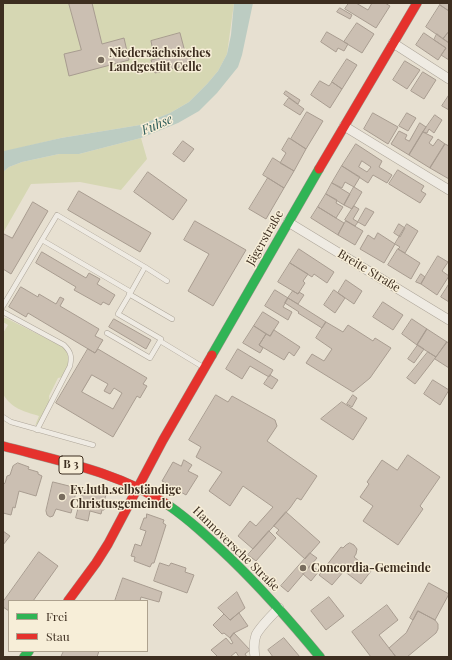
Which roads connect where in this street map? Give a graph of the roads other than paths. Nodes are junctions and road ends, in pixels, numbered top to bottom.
1 (417, 3) edge
2 (393, 43) junction
3 (449, 79) edge
4 (344, 126) junction
5 (449, 190) edge
6 (288, 222) junction
7 (42, 240) junction
8 (145, 267) junction
9 (167, 281) dead end
10 (130, 293) junction
11 (3, 306) edge
12 (3, 312) edge
13 (172, 319) dead end
14 (449, 320) edge
15 (107, 333) dead end
16 (160, 341) junction
17 (204, 368) junction
18 (3, 417) edge
19 (38, 430) junction
20 (93, 445) dead end
21 (3, 446) edge
22 (137, 488) junction
23 (69, 600) edge
24 (280, 608) junction
25 (255, 657) edge
26 (320, 657) edge

1 - 2 street, Jägerstraße
2 - 3 street
2 - 4 street, Jägerstraße
4 - 5 street
4 - 6 street, Jägerstraße
6 - 14 street, Breite Straße
6 - 17 street, Jägerstraße
7 - 8 lane
7 - 10 lane
7 - 11 lane
8 - 9 lane
8 - 10 lane
10 - 13 lane
10 - 16 lane
12 - 19 lane
15 - 16 lane
16 - 17 lane
17 - 22 street, Jägerstraße
18 - 19 lane
19 - 20 lane
21 - 22 street, Hannoversche Straße / B 3
22 - 23 street, Jägerstraße
22 - 24 street, Hannoversche Straße / B 3
24 - 25 street
24 - 26 street, Hannoversche Straße / B 3

